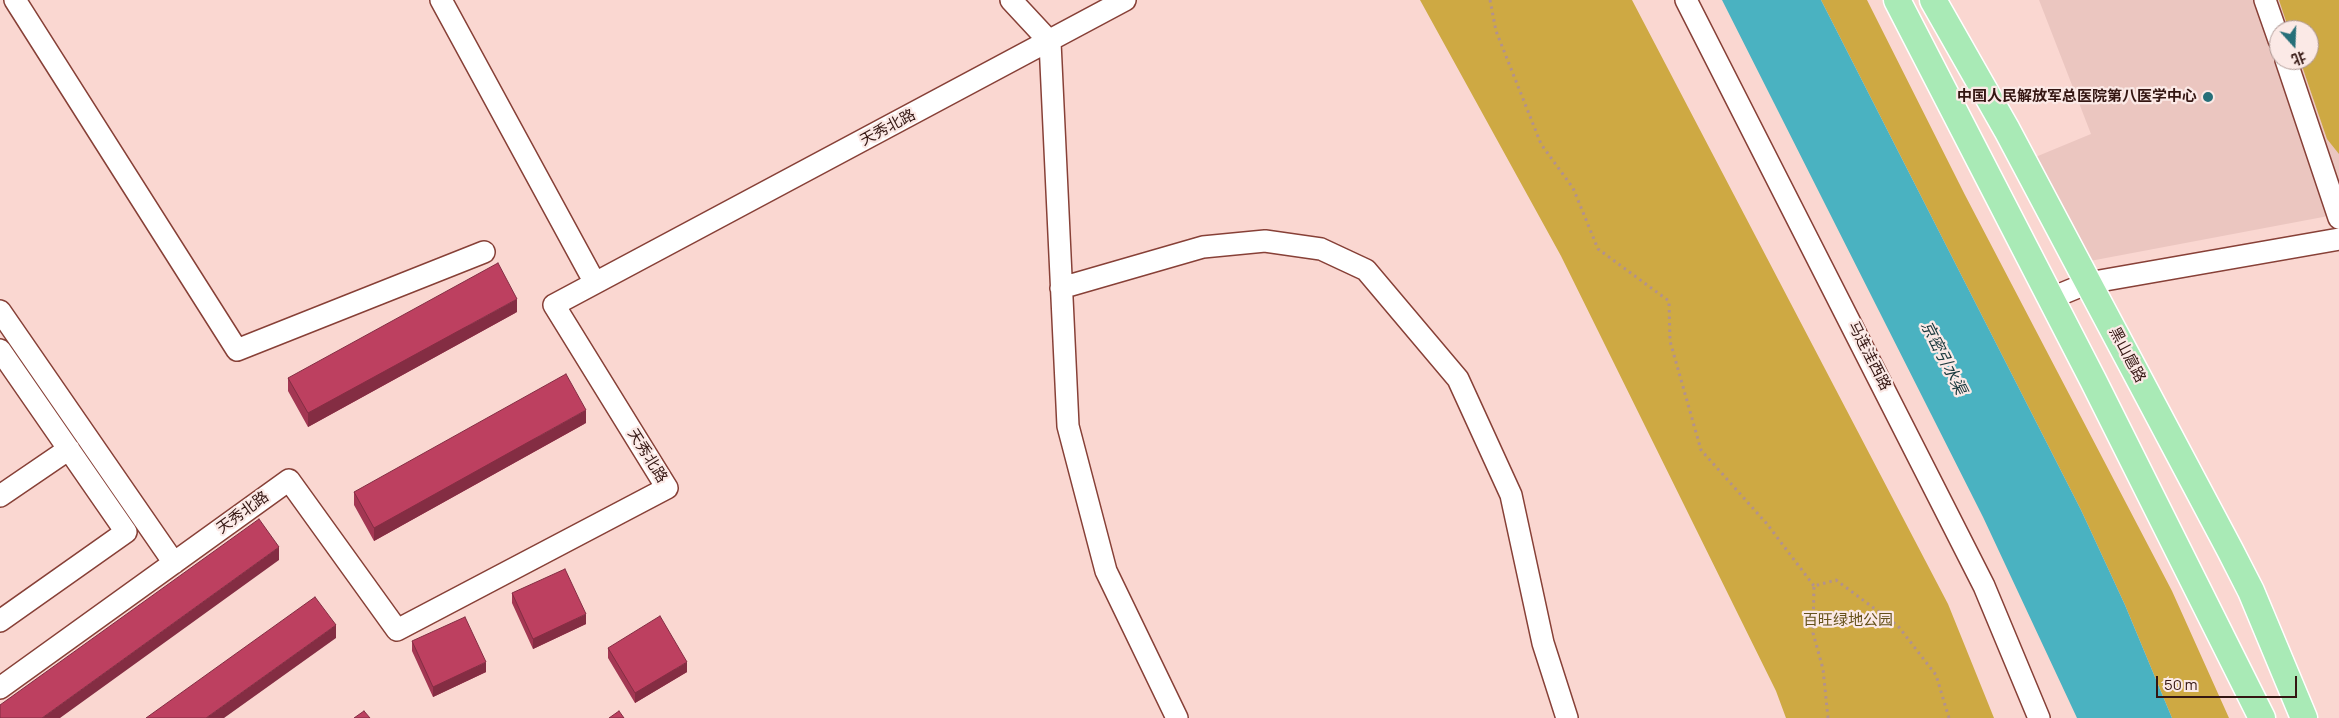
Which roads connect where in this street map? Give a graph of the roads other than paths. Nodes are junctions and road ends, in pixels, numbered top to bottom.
1 (15, 0) edge
2 (441, 0) edge
3 (1012, 0) edge
4 (1125, 0) edge
5 (1686, 0) edge
6 (1897, 0) edge
7 (1933, 0) edge
8 (2266, 0) edge
9 (2272, 20) edge
10 (1050, 42) junction
11 (2289, 70) edge
12 (2339, 218) edge
13 (2339, 239) edge
14 (484, 252) dead end
15 (595, 283) junction
16 (2088, 283) junction
17 (1061, 288) junction
18 (2050, 299) junction
19 (0, 311) edge
20 (0, 350) edge
21 (2129, 358) junction
22 (2093, 380) junction
23 (69, 449) junction
24 (0, 496) edge
25 (174, 563) junction
26 (0, 621) edge
27 (0, 688) edge
28 (1177, 718) edge
29 (1567, 718) edge
30 (2039, 718) edge
31 (2262, 718) edge
32 (2304, 718) edge

1 - 14 street
2 - 15 street
3 - 10 street
4 - 10 street, 天秀北路
5 - 30 street, 马连洼西路
6 - 18 main road
7 - 16 main road, 黑山扈路
8 - 9 street
10 - 15 street, 天秀北路
10 - 17 street
11 - 12 street
13 - 16 street
15 - 25 street, 天秀北路
16 - 18 street
16 - 21 main road, 黑山扈路
17 - 28 street
17 - 29 street
18 - 22 main road
19 - 25 street
20 - 23 street
21 - 22 main road
21 - 32 main road, 黑山扈路
22 - 31 main road
23 - 24 street
23 - 26 street
25 - 27 street, 天秀北路

